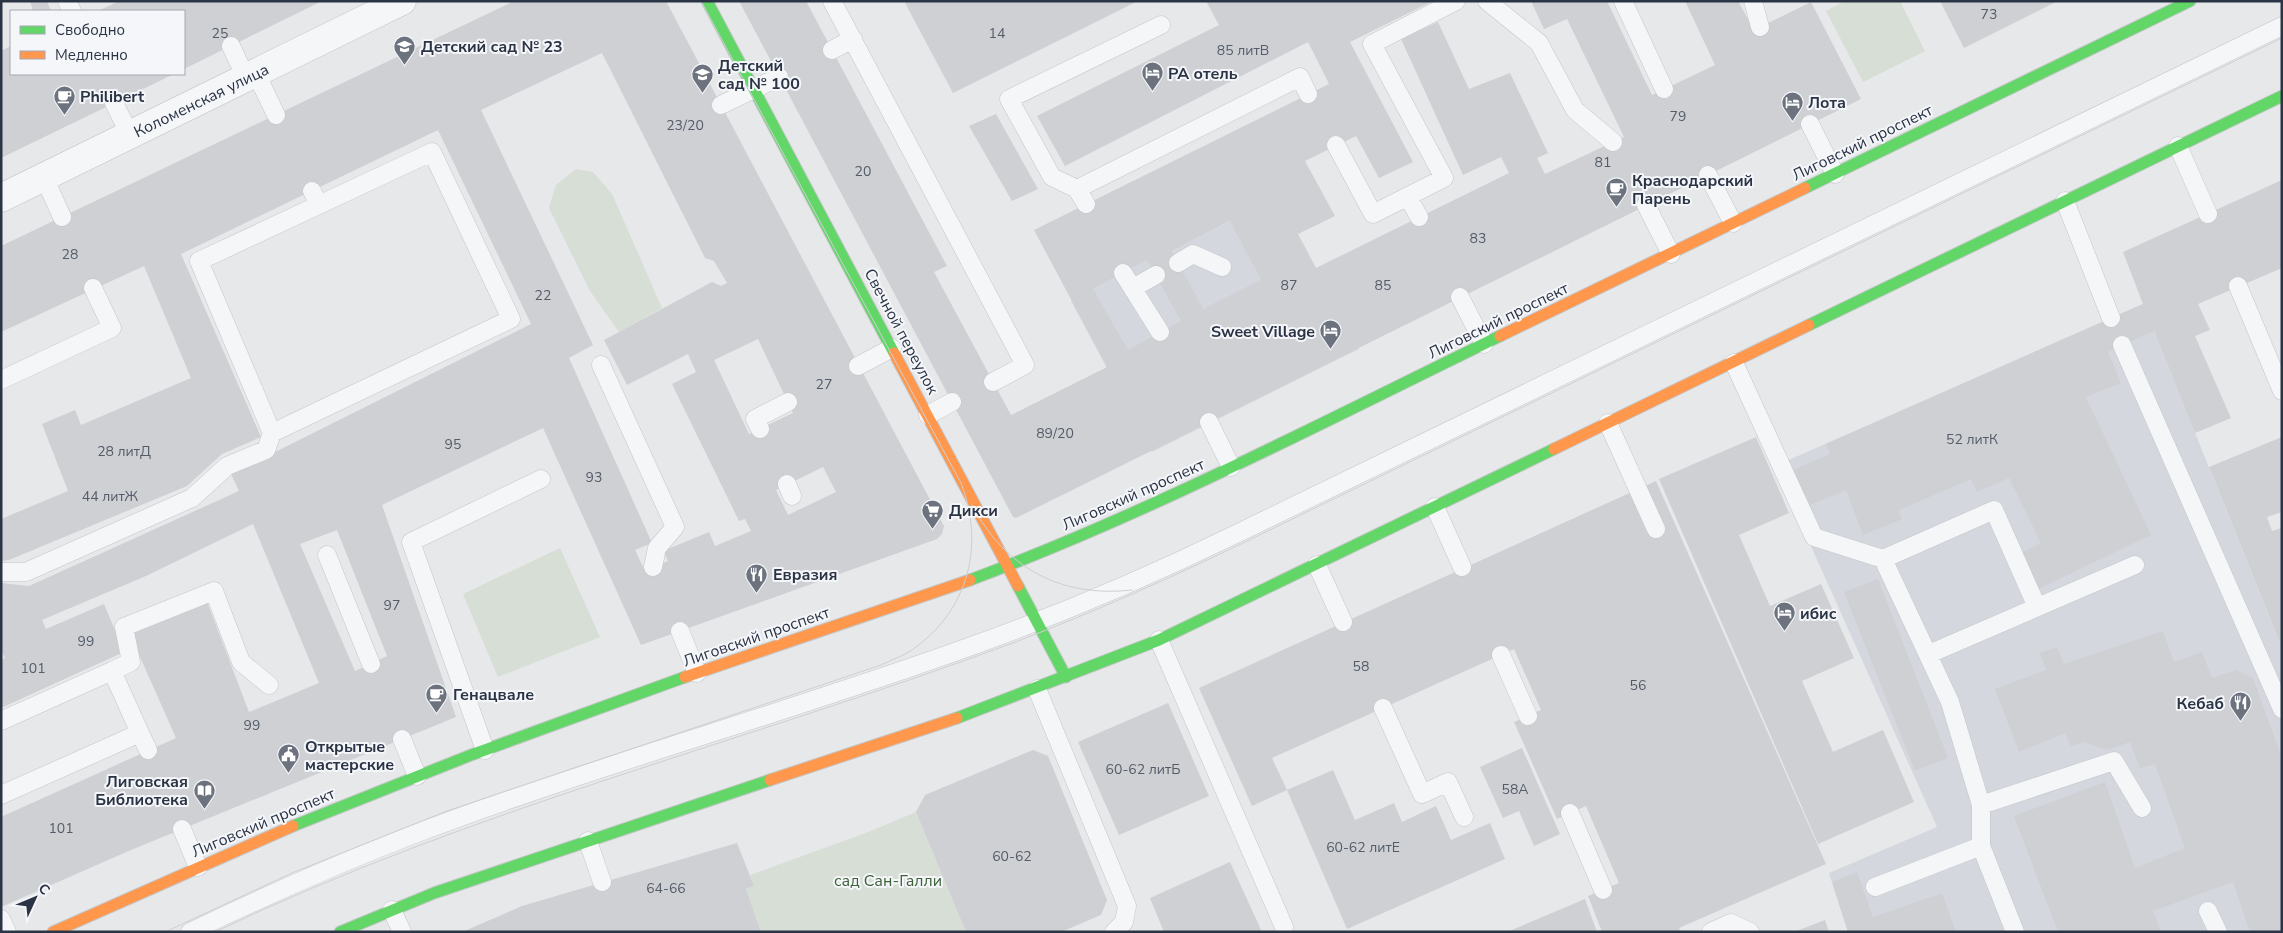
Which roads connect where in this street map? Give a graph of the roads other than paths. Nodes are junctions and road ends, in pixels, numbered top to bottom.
1 (707, 1) edge
2 (832, 1) edge
3 (1456, 1) edge
4 (1486, 1) edge
5 (1623, 1) edge
6 (1753, 1) edge
7 (2190, 1) edge
8 (389, 4) edge
9 (1161, 25) dead end
10 (2282, 26) edge
11 (1760, 27) dead end
12 (852, 39) junction
13 (231, 46) dead end
14 (832, 50) dead end
15 (251, 75) junction
16 (779, 77) dead end
17 (755, 89) junction
18 (1664, 89) dead end
19 (1308, 94) dead end
20 (2282, 96) edge
21 (114, 103) dead end
22 (721, 105) dead end
23 (276, 115) dead end
24 (1810, 124) dead end
25 (130, 135) junction
26 (1614, 142) dead end
27 (1336, 146) dead end
28 (2178, 146) junction
29 (1708, 174) dead end
30 (1835, 174) junction
31 (44, 177) junction
32 (1408, 196) junction
33 (1, 198) edge
34 (2065, 201) junction
35 (1646, 205) dead end
36 (2208, 214) dead end
37 (62, 217) dead end
38 (1419, 217) dead end
39 (1733, 223) junction
40 (1671, 254) junction
41 (1178, 263) dead end
42 (1222, 267) dead end
43 (1156, 275) dead end
44 (2238, 286) dead end
45 (93, 288) dead end
46 (1460, 297) dead end
47 (2111, 318) dead end
48 (1160, 332) dead end
49 (1484, 344) junction
50 (2122, 345) dead end
51 (892, 348) junction
52 (1734, 363) junction
53 (601, 365) dead end
54 (858, 366) dead end
55 (1, 380) edge
56 (993, 382) dead end
57 (2282, 391) edge
58 (788, 402) dead end
59 (952, 402) dead end
60 (928, 415) junction
61 (1209, 422) dead end
62 (1608, 422) junction
63 (760, 429) dead end
64 (272, 433) junction
65 (1231, 467) junction
66 (541, 479) dead end
67 (1435, 507) junction
68 (1656, 529) dead end
69 (327, 555) dead end
70 (1883, 558) junction
71 (1317, 565) junction
72 (2135, 565) dead end
73 (1007, 566) junction
74 (653, 567) dead end
75 (1462, 567) dead end
76 (1, 572) edge
77 (2037, 607) junction
78 (1037, 622) junction
79 (1343, 622) dead end
80 (680, 631) dead end
81 (1159, 640) junction
82 (1929, 654) junction
83 (1501, 655) dead end
84 (371, 664) dead end
85 (112, 671) junction
86 (697, 673) junction
87 (1066, 677) junction
88 (269, 685) dead end
89 (1037, 689) junction
90 (1383, 708) dead end
91 (2282, 710) edge
92 (1528, 716) dead end
93 (1, 721) edge
94 (140, 733) junction
95 (402, 739) dead end
96 (148, 750) dead end
97 (485, 750) junction
98 (417, 776) junction
99 (3, 791) edge
100 (1981, 805) junction
101 (2142, 808) dead end
102 (1570, 813) dead end
103 (1464, 817) dead end
104 (182, 829) dead end
105 (588, 840) junction
106 (1981, 846) junction
107 (198, 866) junction
108 (602, 882) dead end
109 (1875, 887) dead end
110 (1603, 890) dead end
111 (392, 910) junction
112 (2208, 911) dead end
113 (1, 919) edge
114 (1284, 927) dead end
115 (8, 932) edge
116 (53, 932) edge
117 (190, 932) edge
118 (340, 932) edge
119 (402, 932) edge
120 (1114, 932) edge
121 (1711, 932) edge
122 (1750, 932) edge
123 (2015, 932) edge
124 (2218, 932) edge

1 - 17 main road, Свечной переулок
2 - 12 lane
3 - 32 lane
4 - 26 lane
5 - 18 lane
6 - 11 lane
7 - 30 main road, Лиговский проспект
8 - 15 street, Коломенская улица
9 - 19 lane
10 - 78 lane
12 - 14 lane
12 - 56 lane
13 - 15 lane
15 - 23 lane
15 - 25 street, Коломенская улица
16 - 17 lane
17 - 22 lane
17 - 51 main road, Свечной переулок
20 - 28 main road
21 - 25 lane
24 - 30 lane
25 - 31 street, Коломенская улица
27 - 32 lane
28 - 34 main road
28 - 36 lane
29 - 39 lane
30 - 39 main road, Лиговский проспект
31 - 33 street, Коломенская улица
31 - 37 lane
32 - 38 lane
34 - 47 lane
34 - 52 main road
35 - 40 lane
39 - 40 main road, Лиговский проспект
40 - 49 main road, Лиговский проспект
41 - 42 lane
43 - 48 lane
44 - 57 lane
45 - 55 lane
46 - 49 lane
49 - 65 main road, Лиговский проспект
50 - 91 lane
51 - 54 lane
51 - 60 main road, Свечной переулок
52 - 62 main road
52 - 70 lane
53 - 74 lane
58 - 63 lane
59 - 60 lane
60 - 73 main road, Свечной переулок
61 - 65 lane
62 - 67 main road
62 - 68 lane
64 - 64 lane
64 - 76 lane
65 - 73 main road, Лиговский проспект
66 - 97 lane
67 - 71 main road
67 - 75 lane
69 - 84 lane
70 - 77 lane
70 - 82 lane
71 - 79 lane
71 - 81 main road
72 - 77 lane
73 - 78 main road, Свечной переулок
73 - 86 main road, Лиговский проспект
77 - 82 lane
78 - 87 main road, Свечной переулок
78 - 117 lane
80 - 86 lane
81 - 87 main road
81 - 114 lane
82 - 100 lane
83 - 92 lane
85 - 88 lane
85 - 93 lane
85 - 94 lane
86 - 97 main road, Лиговский проспект
87 - 89 main road
89 - 105 main road
89 - 120 lane
90 - 103 lane
94 - 96 lane
94 - 99 lane
95 - 98 lane
97 - 98 main road, Лиговский проспект
98 - 107 main road, Лиговский проспект
100 - 101 lane
100 - 106 lane
102 - 110 lane
104 - 107 lane
105 - 108 lane
105 - 111 main road
106 - 109 lane
106 - 123 lane
107 - 116 main road, Лиговский проспект
111 - 118 main road
111 - 119 lane
112 - 124 lane
113 - 115 lane
121 - 122 lane

